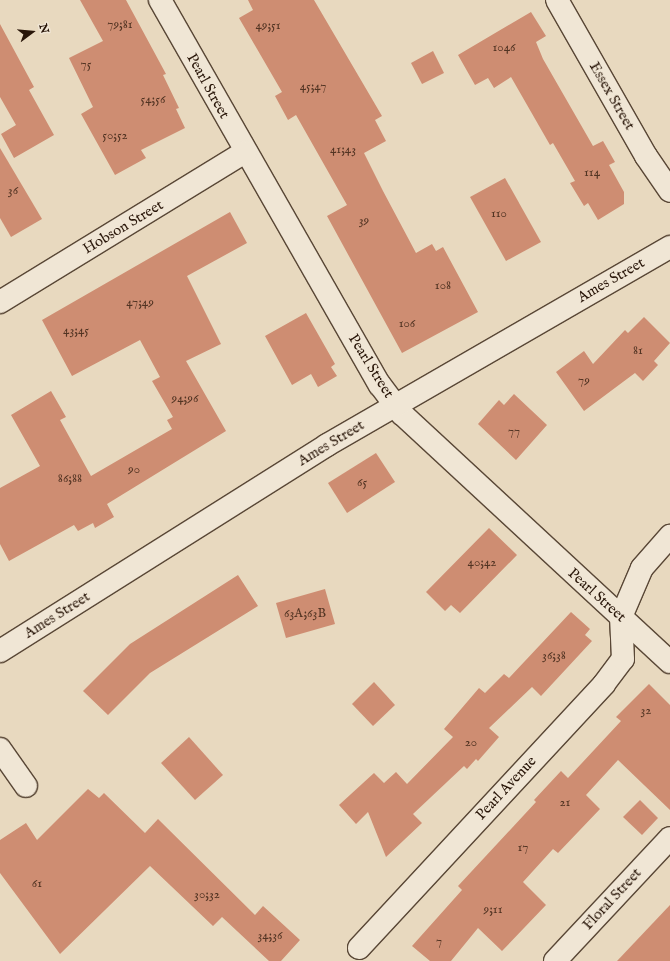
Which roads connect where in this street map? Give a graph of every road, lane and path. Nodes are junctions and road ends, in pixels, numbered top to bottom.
1 (160, 0) edge
2 (557, 0) edge
3 (245, 152) junction
4 (670, 191) edge
5 (670, 246) edge
6 (0, 302) edge
7 (395, 405) junction
8 (670, 536) edge
9 (621, 617) junction
10 (0, 651) edge
11 (670, 662) edge
12 (0, 749) edge
13 (26, 786) dead end
14 (670, 838) edge
15 (359, 948) dead end
16 (555, 961) edge

1 - 3 street, Pearl Street
2 - 4 street, Essex Street
3 - 6 street, Hobson Street
3 - 7 street, Pearl Street
5 - 7 street, Ames Street
7 - 9 street, Pearl Street
7 - 10 street, Ames Street
8 - 9 street
9 - 11 street, Pearl Street
9 - 15 street, Pearl Avenue
12 - 13 street
14 - 16 street, Floral Street

